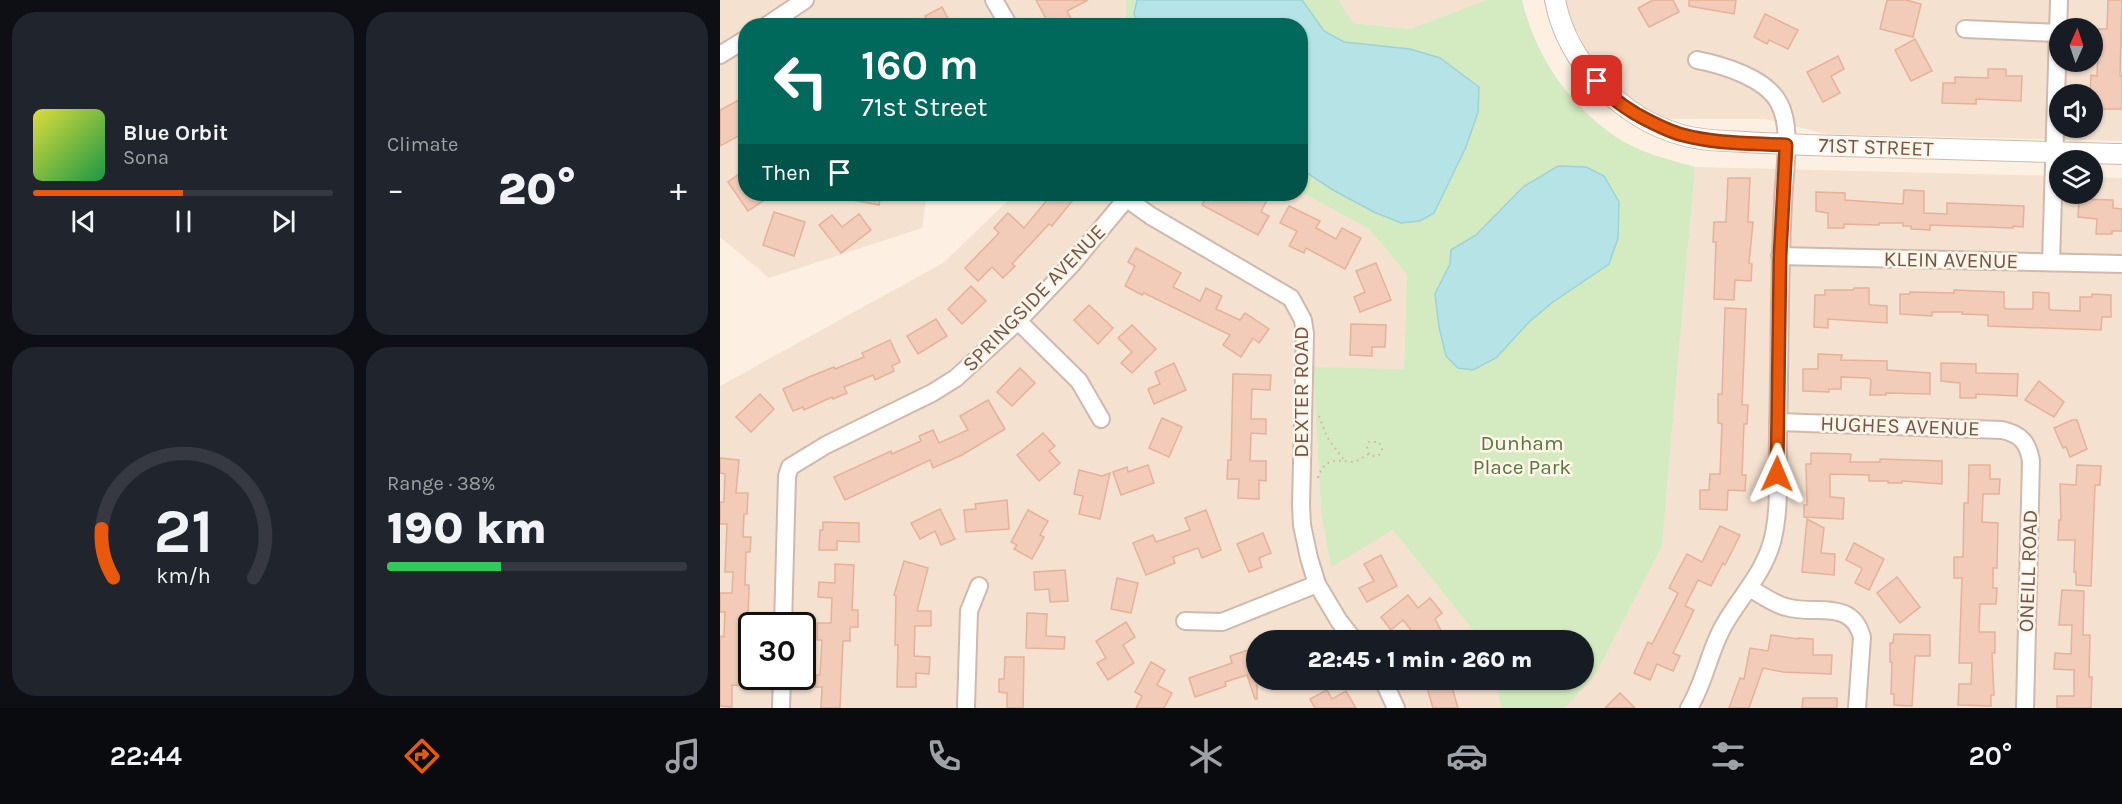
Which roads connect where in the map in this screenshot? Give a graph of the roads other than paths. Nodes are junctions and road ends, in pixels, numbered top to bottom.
1 (805, 0) edge
2 (994, 0) edge
3 (1555, 0) edge
4 (2058, 0) edge
5 (778, 18) edge
6 (1004, 18) edge
7 (2058, 18) edge
8 (1965, 28) dead end
9 (2049, 33) edge
10 (738, 45) edge
11 (720, 55) edge
12 (1697, 60) dead end
13 (2057, 72) edge
14 (1786, 145) junction
15 (2055, 150) edge
16 (2049, 152) edge
17 (2103, 153) edge
18 (2122, 154) edge
19 (1119, 201) edge
20 (1130, 201) edge
21 (2053, 204) edge
22 (1780, 256) junction
23 (2051, 262) junction
24 (2122, 264) edge
25 (1018, 321) junction
26 (1101, 419) dead end
27 (1778, 422) junction
28 (2021, 438) joint
29 (1317, 584) junction
30 (979, 586) dead end
31 (1749, 588) junction
32 (783, 612) edge
33 (1185, 621) dead end
34 (1346, 630) edge
35 (782, 690) edge
36 (1388, 690) edge
37 (781, 708) edge
38 (966, 708) edge
39 (1396, 708) edge
40 (1689, 708) edge
41 (1857, 708) edge
42 (2025, 708) edge

1 - 5 street
2 - 6 street
3 - 14 street, 71ST STREET
4 - 7 street
8 - 9 street
10 - 11 street
12 - 14 street
13 - 15 street
14 - 16 street, 71ST STREET
14 - 22 street
17 - 18 street, 71ST STREET
19 - 25 street, SPRINGSIDE AVENUE
20 - 29 street, DEXTER ROAD
21 - 23 street
22 - 23 street, KLEIN AVENUE
22 - 27 street
23 - 24 street, KLEIN AVENUE
25 - 26 street
25 - 32 street, SPRINGSIDE AVENUE
27 - 28 street, HUGHES AVENUE
27 - 31 street
28 - 42 street, ONEILL ROAD
29 - 33 street
29 - 34 street, DEXTER ROAD
30 - 38 street
31 - 40 street
31 - 41 street
35 - 37 street
36 - 39 street

